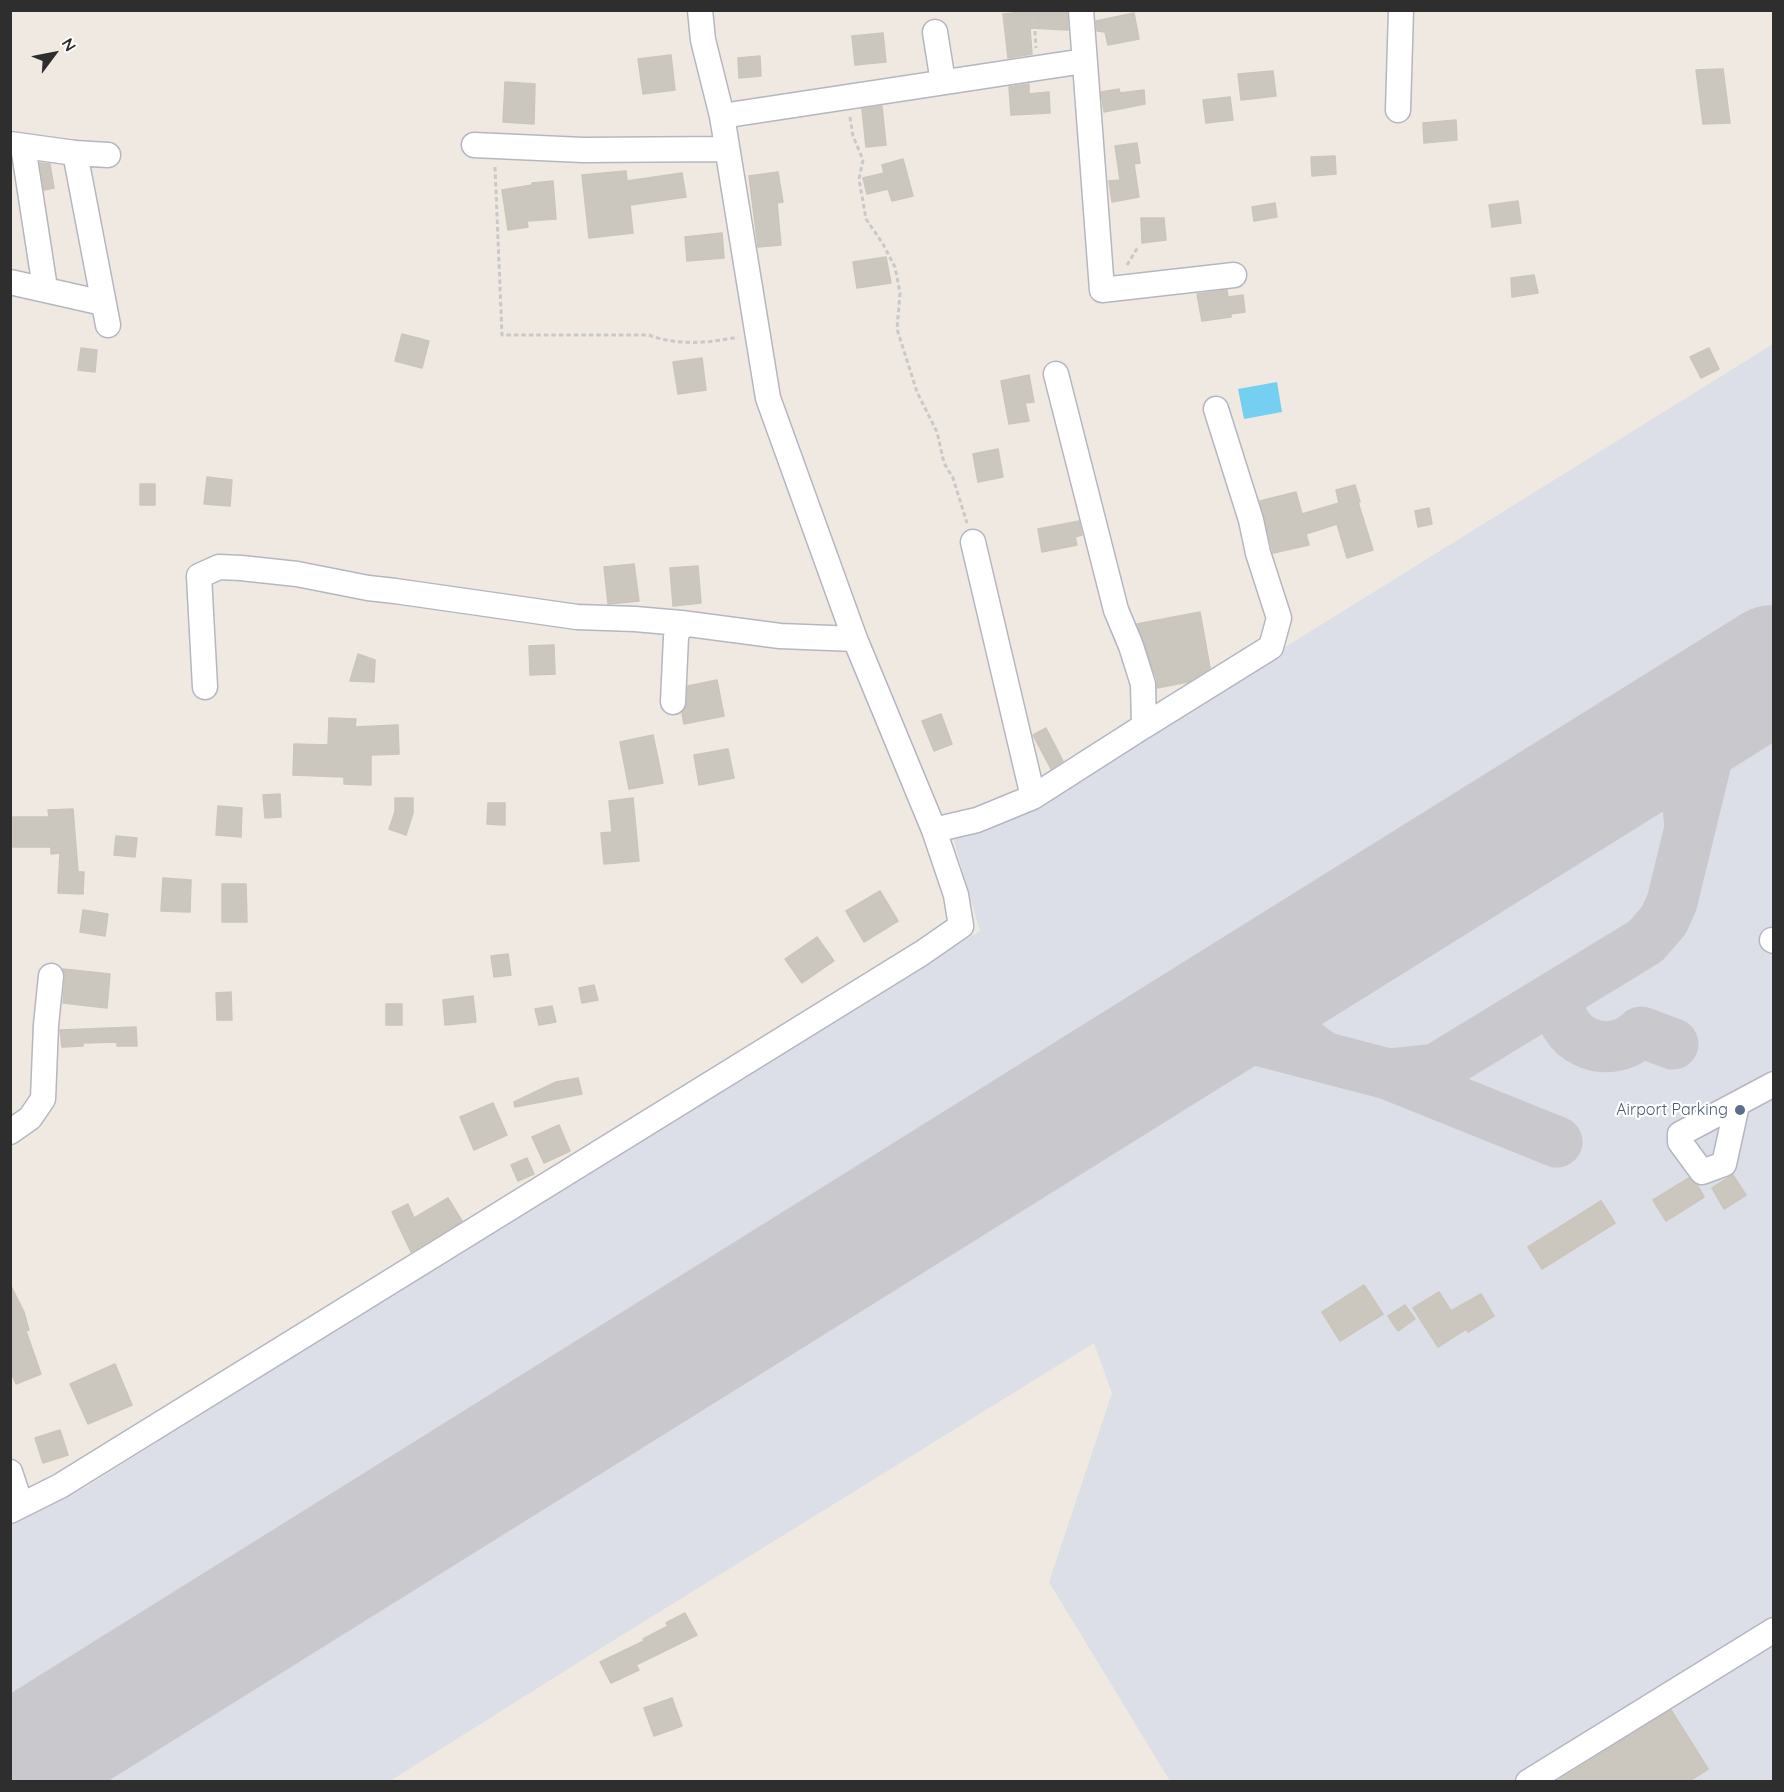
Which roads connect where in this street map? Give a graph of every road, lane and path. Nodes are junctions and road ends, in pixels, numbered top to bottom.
1 (700, 10) edge
2 (1081, 10) edge
3 (1401, 10) edge
4 (1034, 16) dead end
5 (935, 32) dead end
6 (1084, 61) junction
7 (1038, 68) junction
8 (943, 82) junction
9 (848, 97) junction
10 (1398, 110) dead end
11 (722, 116) junction
12 (17, 145) edge
13 (484, 146) joint
14 (727, 149) junction
15 (75, 153) junction
16 (108, 154) dead end
17 (1234, 275) dead end
18 (10, 282) edge
19 (45, 288) junction
20 (757, 333) junction
21 (1056, 374) dead end
22 (1216, 409) dead end
23 (973, 542) joint
24 (681, 623) junction
25 (855, 639) junction
26 (205, 687) dead end
27 (673, 702) dead end
28 (1143, 726) junction
29 (1033, 797) junction
30 (934, 830) junction
31 (51, 976) dead end
32 (1773, 1084) edge
33 (1737, 1105) dead end
34 (10, 1132) edge
35 (10, 1472) edge
36 (16, 1508) edge
37 (1773, 1630) edge
38 (1528, 1782) edge

1 - 11 street
2 - 6 street
3 - 10 street
4 - 7 path
5 - 8 street
6 - 7 street
6 - 17 street
7 - 8 street
8 - 9 street
9 - 11 street
9 - 23 path
11 - 14 street
12 - 15 street
12 - 19 street
13 - 14 street
13 - 20 path
14 - 20 street
15 - 16 street
15 - 19 street
18 - 19 street
20 - 25 street
21 - 28 street
22 - 28 street
23 - 29 street
24 - 25 street
24 - 26 street
24 - 27 street
25 - 30 street
28 - 29 street
29 - 30 street
30 - 36 street
31 - 34 street
32 - 33 street
35 - 36 street
37 - 38 street

